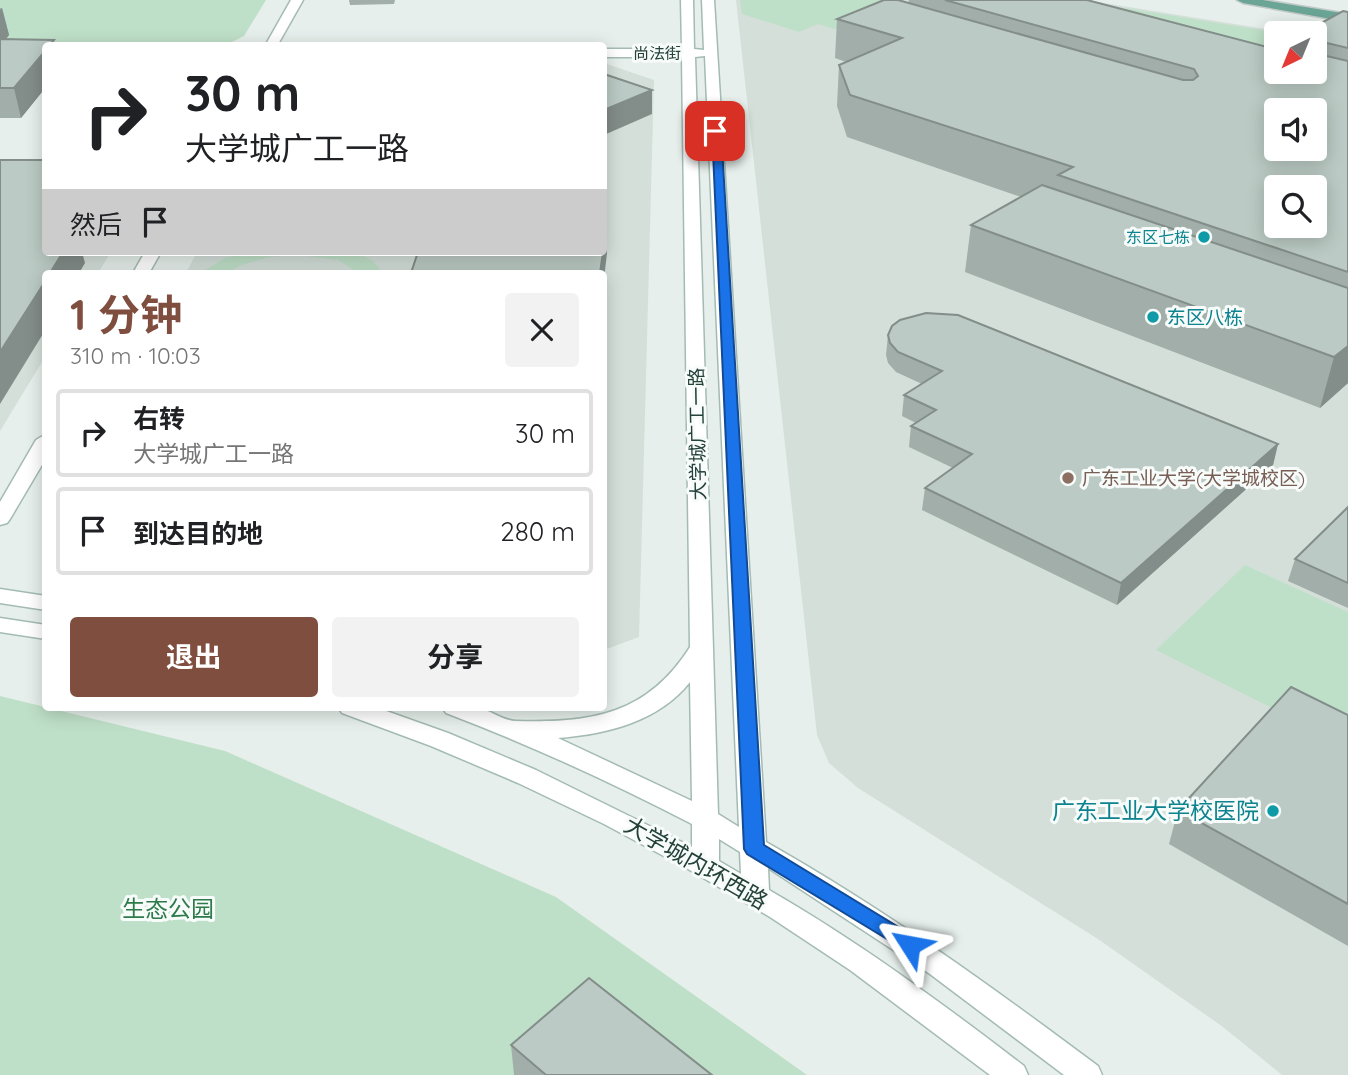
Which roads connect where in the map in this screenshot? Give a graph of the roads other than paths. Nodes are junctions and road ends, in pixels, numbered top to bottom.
1 (297, 0) edge
2 (687, 0) edge
3 (709, 0) edge
4 (1243, 0) edge
5 (1348, 18) edge
6 (273, 42) edge
7 (607, 53) edge
8 (688, 53) junction
9 (711, 53) junction
10 (42, 447) edge
11 (0, 519) edge
12 (0, 596) edge
13 (42, 602) edge
14 (0, 625) edge
15 (42, 631) edge
16 (701, 647) junction
17 (362, 711) edge
18 (464, 711) edge
19 (503, 726) junction
20 (704, 821) junction
21 (754, 849) junction
22 (706, 867) junction
23 (757, 897) junction
24 (1013, 1075) edge
25 (1087, 1075) edge

1 - 6 main road
2 - 8 main road, 大学城广工一路
3 - 9 main road, 大学城广工一路
4 - 5 main road
7 - 8 main road, 尚法街
8 - 9 main road, 尚法街
8 - 16 main road, 大学城广工一路
9 - 21 main road, 大学城广工一路
10 - 11 main road
12 - 13 main road
14 - 15 main road
16 - 19 main road
16 - 20 main road, 大学城广工一路
17 - 22 main road, 大学城内环西路
18 - 19 main road, 大学城内环西路
19 - 20 main road, 大学城内环西路
20 - 21 main road, 大学城内环西路
20 - 22 main road, 大学城广工一路
21 - 23 main road, 大学城广工一路
21 - 25 main road, 大学城内环西路
22 - 23 main road, 大学城内环西路
23 - 24 main road, 大学城内环西路

